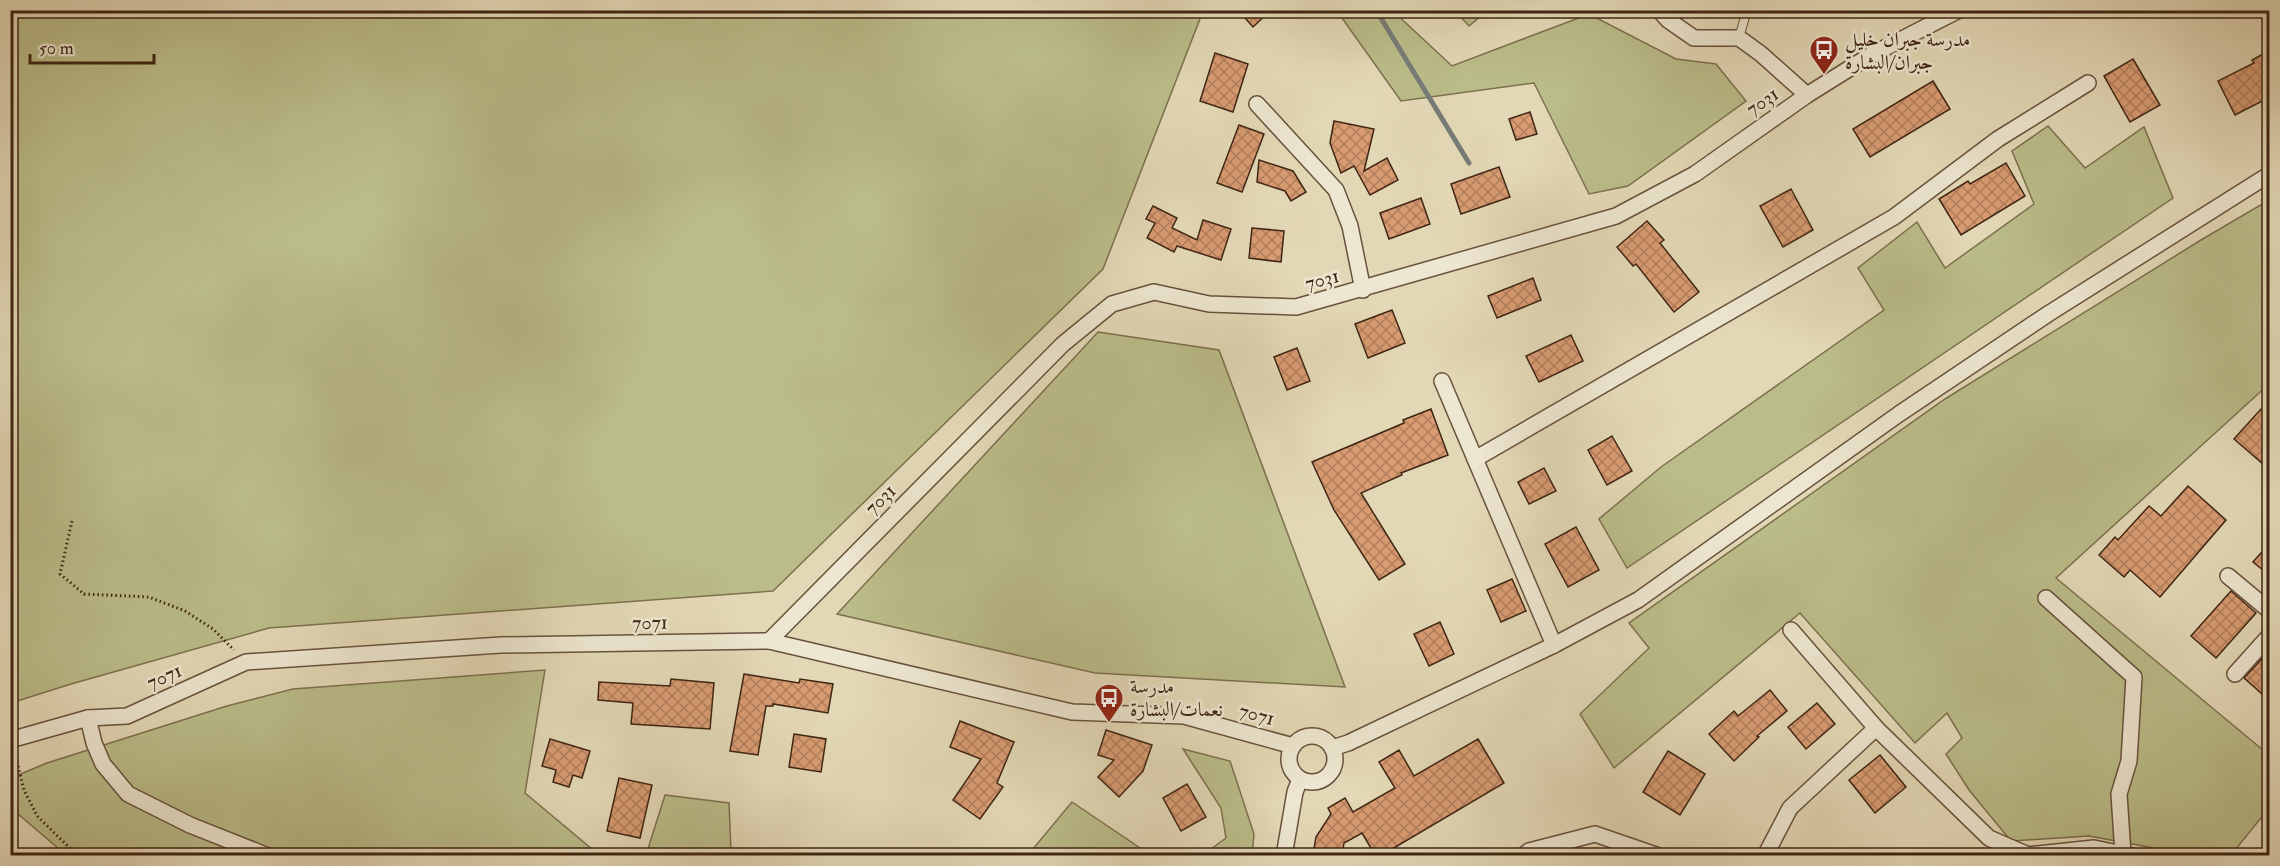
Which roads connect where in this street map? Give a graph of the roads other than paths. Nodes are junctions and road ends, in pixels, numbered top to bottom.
1 (1659, 10) edge
2 (1747, 10) edge
3 (1959, 10) edge
4 (1739, 38) junction
5 (2088, 83) dead end
6 (1807, 95) junction
7 (1257, 104) dead end
8 (2270, 174) edge
9 (1363, 290) junction
10 (1442, 381) dead end
11 (1475, 459) junction
12 (2228, 576) dead end
13 (2046, 598) dead end
14 (2270, 611) edge
15 (1791, 630) dead end
16 (2270, 635) edge
17 (769, 641) junction
18 (1554, 645) junction
19 (2235, 674) dead end
20 (88, 718) junction
21 (1876, 728) junction
22 (11, 740) edge
23 (1293, 746) junction
24 (1332, 748) junction
25 (1300, 779) junction
26 (268, 855) edge
27 (1284, 855) edge
28 (1523, 855) edge
29 (1659, 855) edge
30 (1765, 855) edge
31 (2128, 855) edge

1 - 4 street
2 - 4 lane
3 - 6 street, 7031
4 - 6 street
5 - 11 street
6 - 9 street, 7031
7 - 9 street
8 - 18 street
9 - 17 street, 7031
10 - 11 street
11 - 18 street
12 - 14 street
13 - 31 street
15 - 21 street
16 - 19 street
17 - 20 street, 7071
17 - 23 street, 7071
18 - 24 street
20 - 22 street, 7071
20 - 26 street
21 - 30 street
21 - 31 street
23 - 24 street
23 - 25 street
24 - 25 street
25 - 27 street
28 - 29 street

